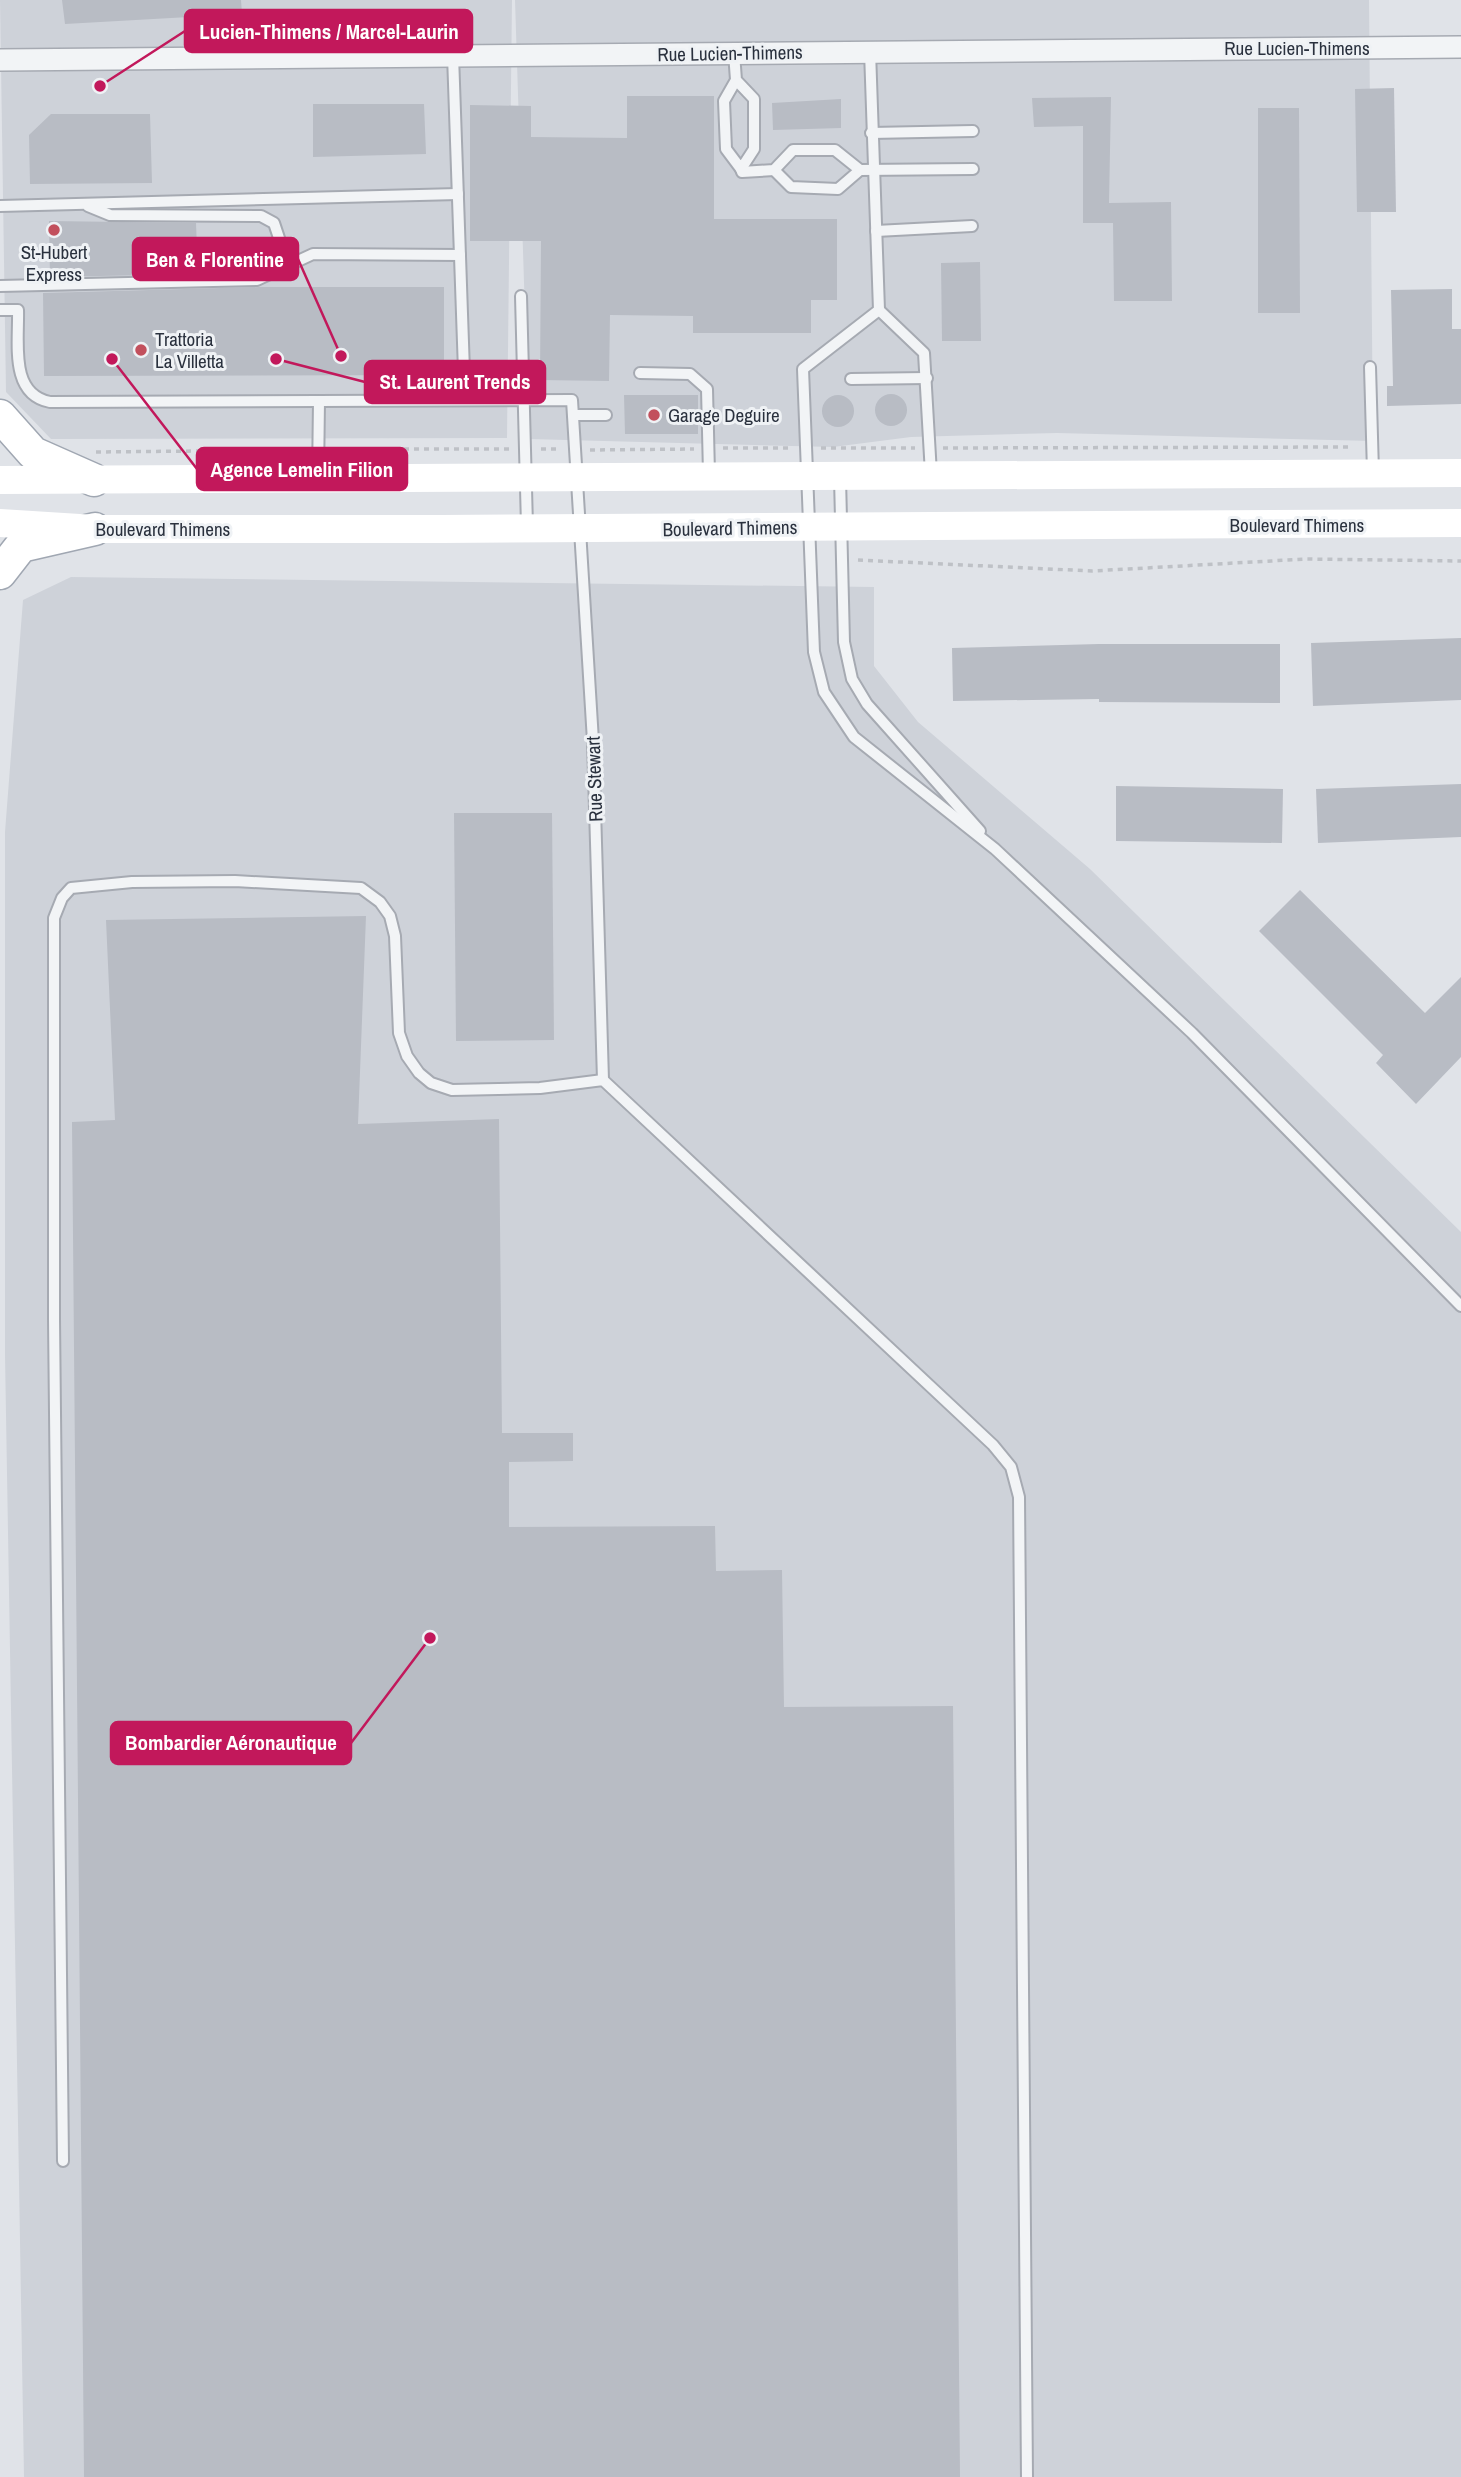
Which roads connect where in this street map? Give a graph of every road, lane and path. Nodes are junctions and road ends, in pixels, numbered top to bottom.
1 (1461, 47) edge
2 (870, 51) junction
3 (734, 53) junction
4 (453, 55) junction
5 (0, 60) edge
6 (736, 80) junction
7 (973, 131) dead end
8 (871, 133) junction
9 (741, 169) junction
10 (973, 169) dead end
11 (774, 170) junction
12 (860, 170) junction
13 (873, 170) junction
14 (458, 194) junction
15 (84, 204) junction
16 (0, 206) edge
17 (972, 226) dead end
18 (876, 231) junction
19 (460, 255) junction
20 (278, 268) junction
21 (0, 286) edge
22 (521, 296) dead end
23 (0, 310) edge
24 (879, 310) junction
25 (1370, 367) dead end
26 (640, 373) dead end
27 (927, 378) junction
28 (851, 379) dead end
29 (524, 399) junction
30 (465, 400) junction
31 (318, 401) junction
32 (573, 415) junction
33 (606, 415) dead end
34 (0, 416) edge
35 (953, 447) dead end
36 (1354, 447) dead end
37 (722, 448) dead end
38 (790, 448) dead end
39 (912, 448) dead end
40 (337, 449) dead end
41 (509, 449) dead end
42 (537, 449) dead end
43 (563, 449) dead end
44 (695, 449) dead end
45 (828, 449) dead end
46 (300, 450) dead end
47 (583, 450) dead end
48 (94, 466) junction
49 (1461, 473) edge
50 (1373, 475) junction
51 (709, 477) junction
52 (840, 477) junction
53 (931, 477) junction
54 (318, 478) junction
55 (526, 478) junction
56 (578, 478) junction
57 (807, 478) junction
58 (0, 480) edge
59 (0, 523) edge
60 (1461, 523) edge
61 (842, 526) junction
62 (810, 527) junction
63 (95, 529) junction
64 (527, 529) junction
65 (580, 529) junction
66 (1461, 561) edge
67 (873, 563) dead end
68 (0, 573) edge
69 (995, 849) junction
70 (603, 1080) junction
71 (1461, 1306) edge
72 (63, 2161) dead end
73 (1027, 2477) edge

1 - 2 street, Rue Lucien-Thimens
2 - 3 street, Rue Lucien-Thimens
2 - 8 lane
3 - 4 street, Rue Lucien-Thimens
3 - 6 lane
4 - 5 street, Rue Lucien-Thimens
4 - 14 lane
6 - 9 lane
6 - 9 lane
7 - 8 lane
8 - 13 lane
9 - 11 lane
10 - 13 lane
11 - 12 lane
11 - 12 lane
12 - 13 lane
13 - 18 lane
14 - 15 lane
14 - 19 lane
15 - 16 lane
15 - 20 lane
17 - 18 lane
18 - 24 lane
19 - 20 lane
19 - 30 lane
20 - 21 lane
22 - 29 lane
23 - 31 lane
24 - 27 lane
24 - 57 lane
25 - 50 lane
26 - 51 lane
27 - 28 lane
27 - 53 lane
29 - 30 lane
29 - 32 lane
29 - 55 lane
30 - 31 lane
31 - 54 lane
32 - 33 lane
32 - 56 lane, Rue Stewart
34 - 48 main road
35 - 36 path
37 - 38 path
39 - 45 path
40 - 41 path
42 - 43 path
44 - 47 path
46 - 48 path
48 - 54 street
48 - 58 street
49 - 50 street
50 - 53 street
51 - 56 street
51 - 57 street
52 - 53 street
52 - 57 street
52 - 61 lane
54 - 55 street
55 - 56 street
55 - 64 lane
56 - 65 lane, Rue Stewart
57 - 62 lane
59 - 63 street, Boulevard Thimens
60 - 61 street, Boulevard Thimens
61 - 62 street, Boulevard Thimens
61 - 69 lane
62 - 65 street, Boulevard Thimens
62 - 69 lane
63 - 64 street, Boulevard Thimens
63 - 68 main road
64 - 65 street, Boulevard Thimens
65 - 70 lane, Rue Stewart
66 - 67 path, Boulevard Thimens
69 - 71 lane
70 - 72 lane
70 - 73 lane

